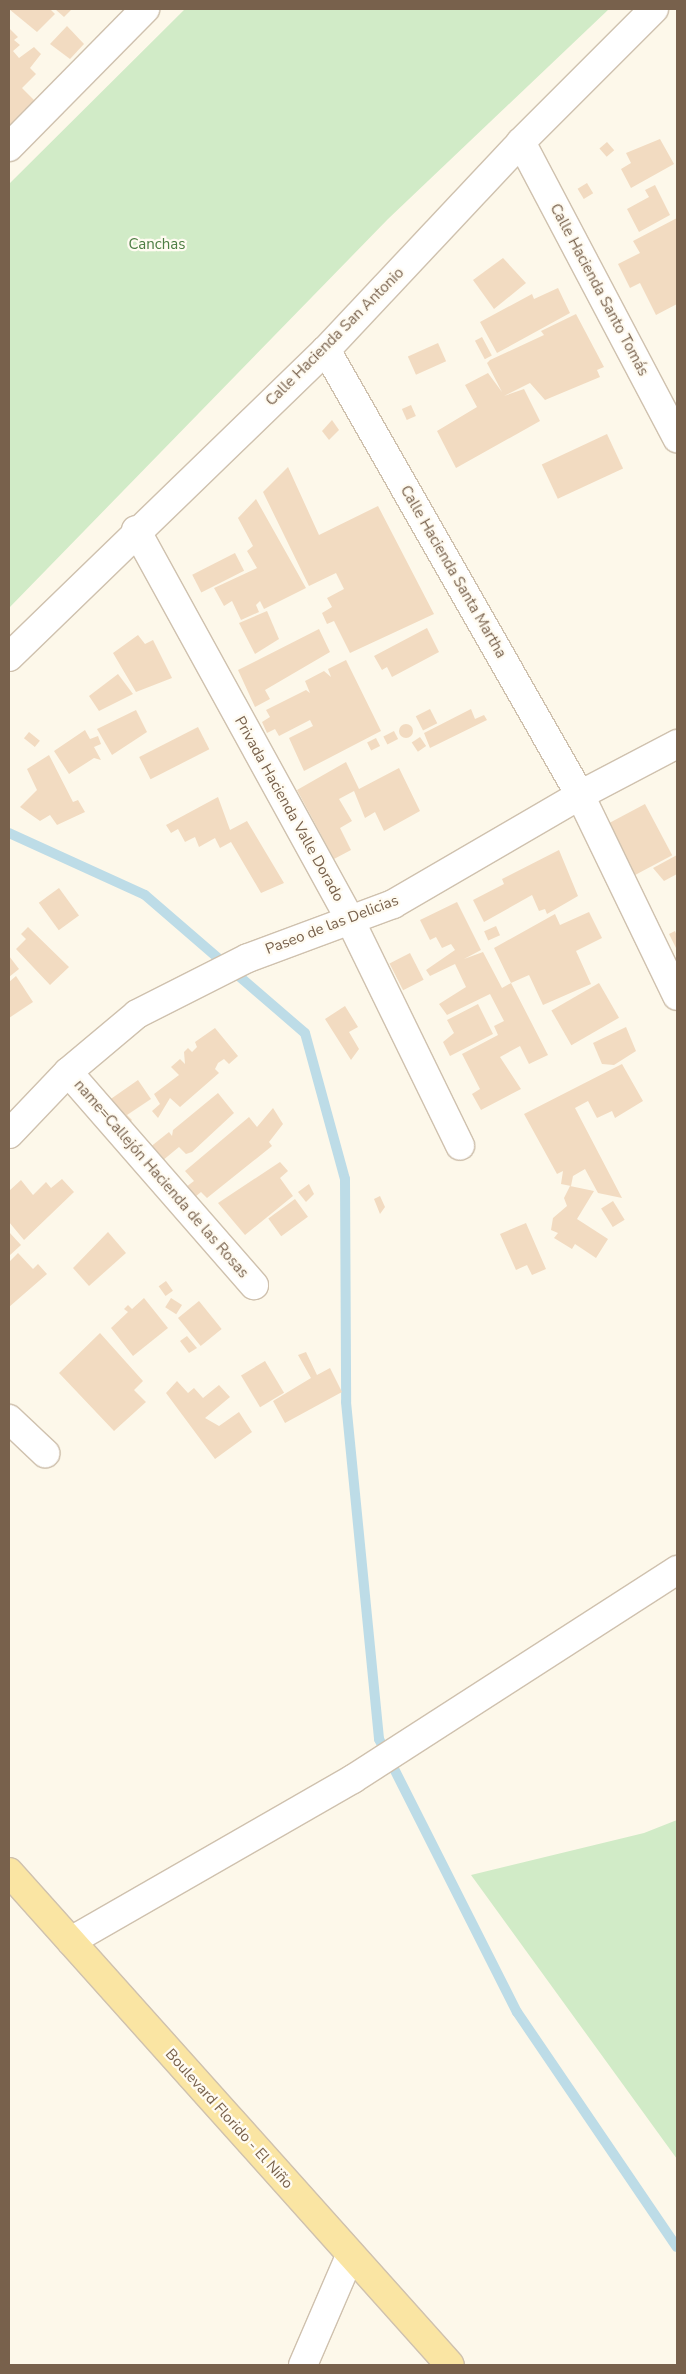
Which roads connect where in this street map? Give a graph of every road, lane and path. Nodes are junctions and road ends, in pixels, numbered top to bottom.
1 (145, 9) edge
2 (654, 9) edge
3 (521, 142) junction
4 (9, 147) edge
5 (326, 350) junction
6 (677, 438) edge
7 (136, 530) junction
8 (9, 656) edge
9 (677, 744) edge
10 (580, 795) junction
11 (350, 920) junction
12 (677, 996) edge
13 (68, 1072) junction
14 (9, 1134) edge
15 (460, 1146) dead end
16 (254, 1286) dead end
17 (9, 1418) edge
18 (45, 1453) dead end
19 (677, 1570) edge
20 (9, 1872) edge
21 (71, 1941) junction
22 (350, 2256) junction
23 (303, 2365) edge
24 (450, 2365) edge

1 - 4 street
2 - 3 street, Calle Hacienda San Antonio
3 - 5 street, Calle Hacienda San Antonio
3 - 6 street, Calle Hacienda Santo Tomás
5 - 7 street, Calle Hacienda San Antonio
5 - 10 street, Calle Hacienda Santa Martha
7 - 8 street, Calle Hacienda San Antonio
7 - 11 street, Privada Hacienda Valle Dorado
9 - 10 street, Paseo de las Delicias
10 - 11 street, Paseo de las Delicias
10 - 12 street, Calle Hacienda Santa Martha
11 - 13 street, Paseo de las Delicias
11 - 15 street, Privada Hacienda Valle Dorado
13 - 14 street, Paseo de las Delicias
13 - 16 street, name=Callejón Hacienda de las Rosas
17 - 18 street
19 - 21 street
20 - 21 main road, Boulevard Florido - El Niño
21 - 22 main road, Boulevard Florido - El Niño
22 - 23 street
22 - 24 main road, Boulevard Florido - El Niño

